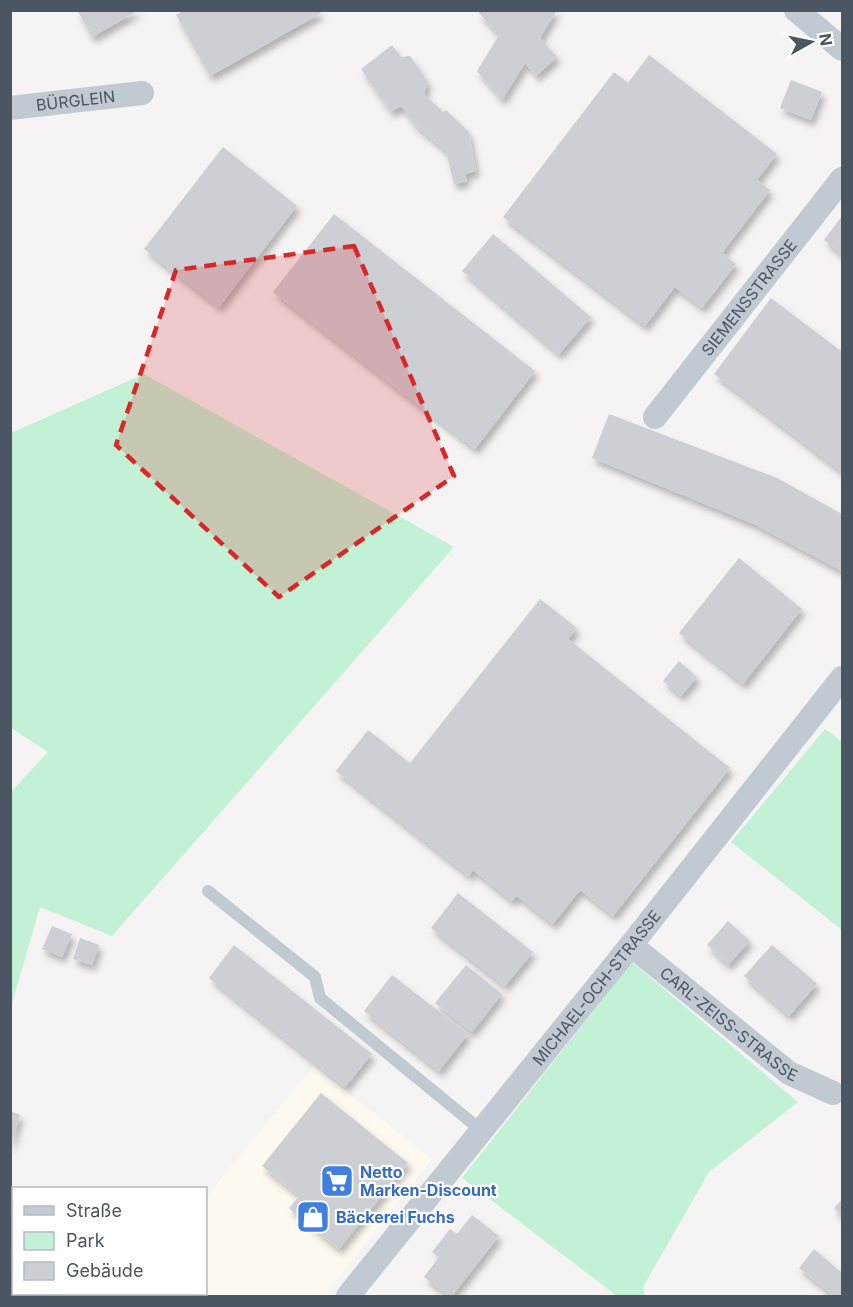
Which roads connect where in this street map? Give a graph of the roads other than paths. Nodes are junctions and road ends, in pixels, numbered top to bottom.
1 (796, 10) edge
2 (843, 49) edge
3 (142, 93) dead end
4 (10, 108) edge
5 (843, 179) edge
6 (655, 417) dead end
7 (843, 678) edge
8 (208, 891) dead end
9 (631, 945) junction
10 (833, 1094) dead end
11 (482, 1131) junction
12 (348, 1296) edge

1 - 2 street
3 - 4 street, BÜRGLEIN
5 - 6 street, SIEMENSSTRASSE
7 - 9 street, MICHAEL-OCH-STRASSE
8 - 11 lane
9 - 10 street, CARL-ZEISS-STRASSE
9 - 11 street, MICHAEL-OCH-STRASSE
11 - 12 street, MICHAEL-OCH-STRASSE

